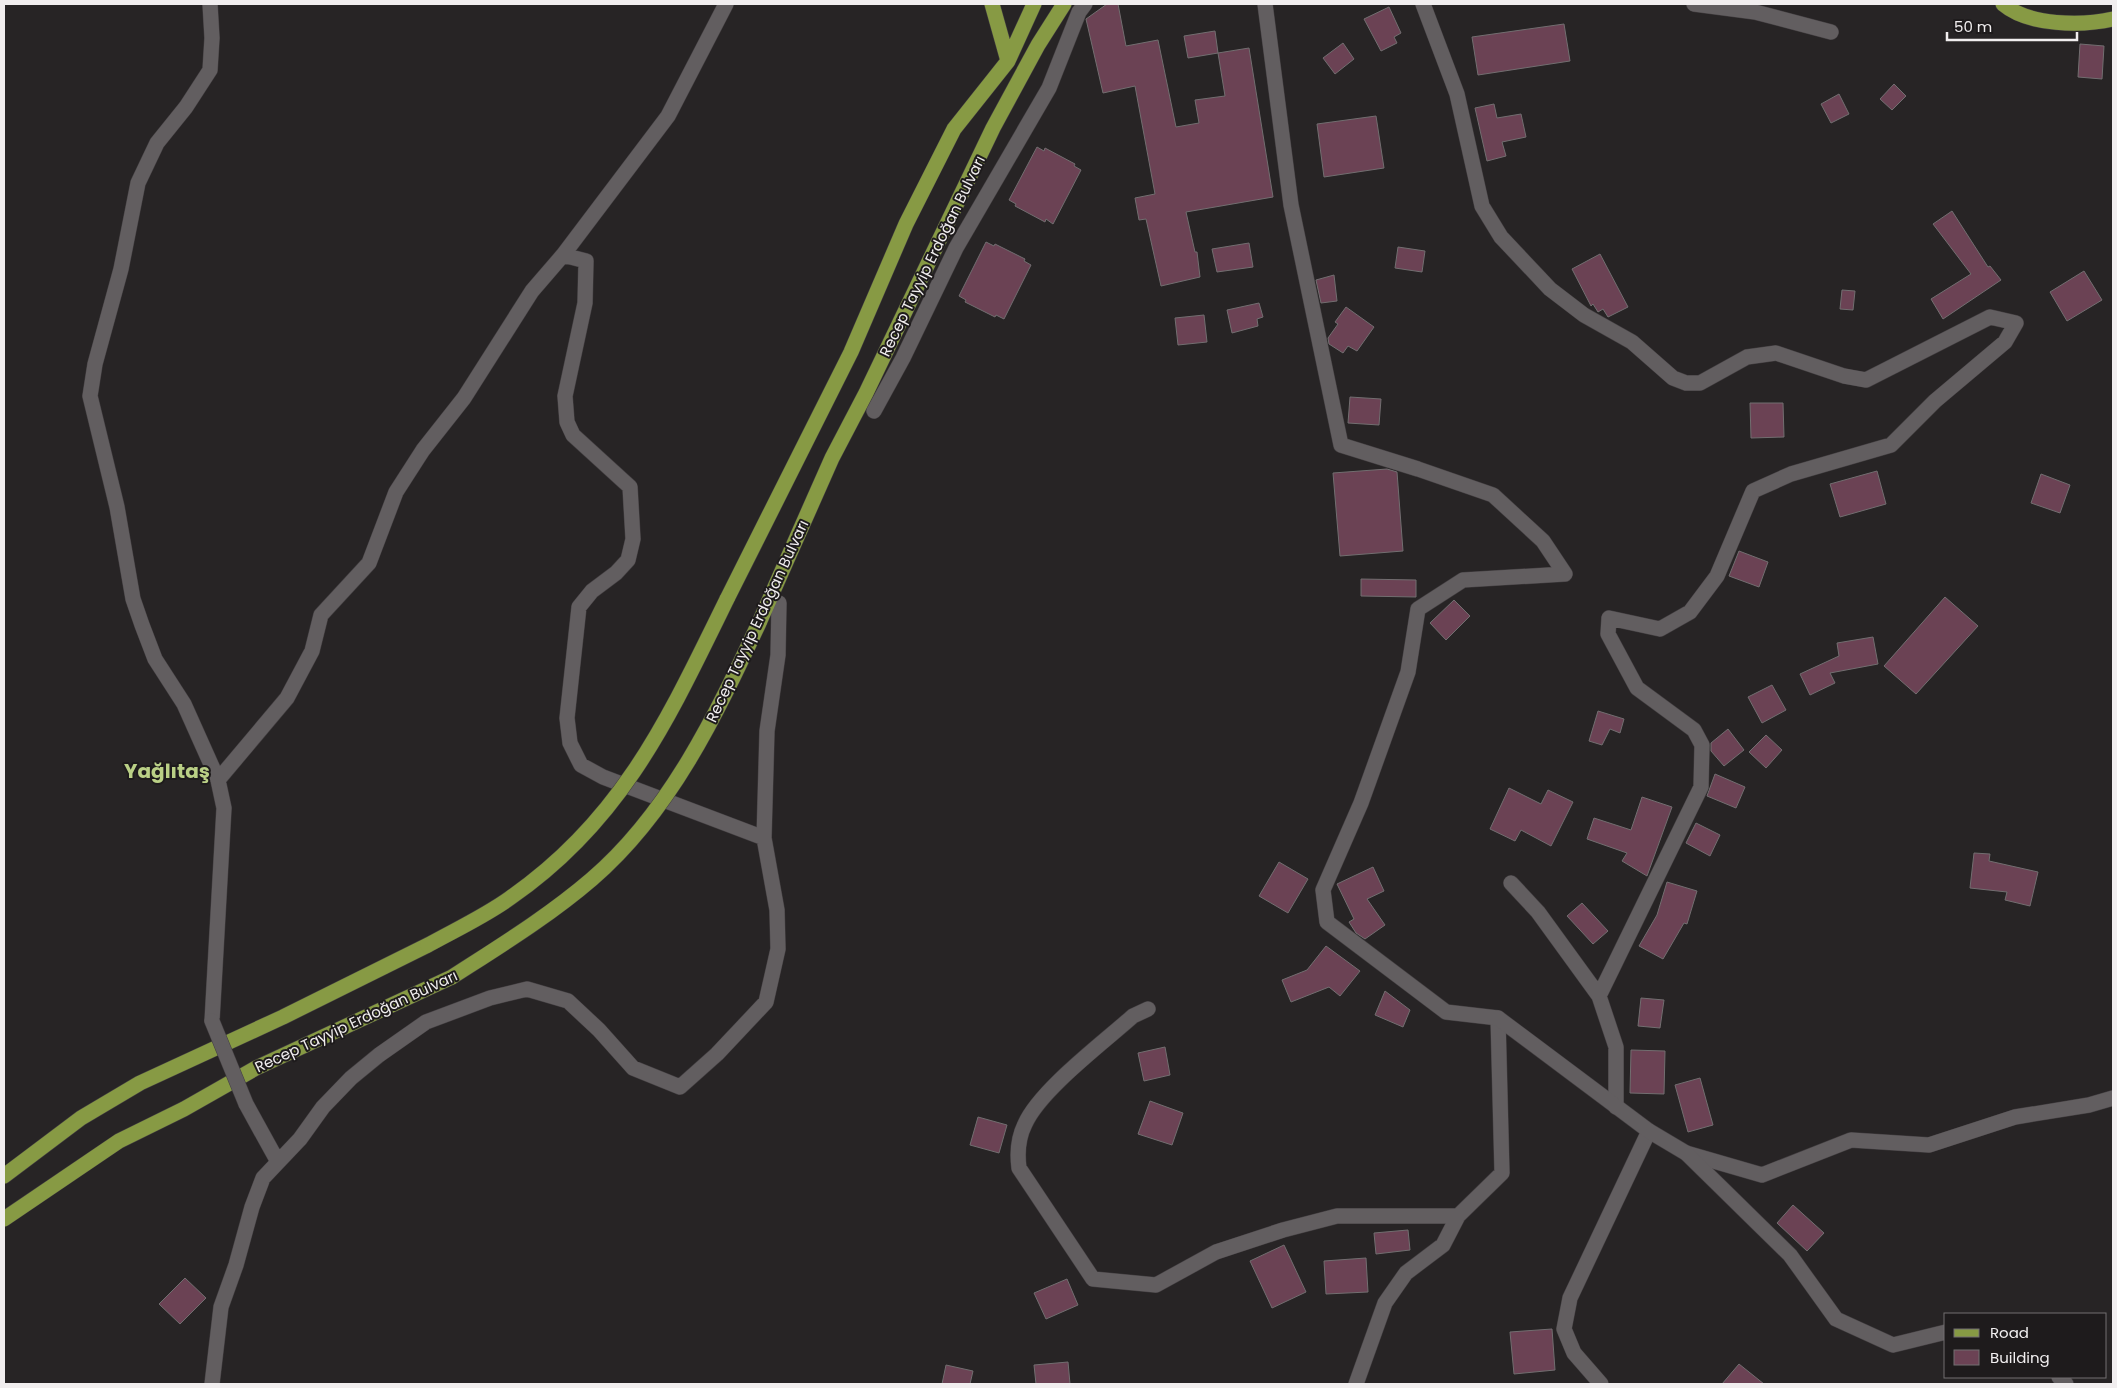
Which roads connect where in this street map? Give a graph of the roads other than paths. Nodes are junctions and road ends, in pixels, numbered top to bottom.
1 (210, 4) edge
2 (726, 4) edge
3 (992, 4) edge
4 (1034, 4) edge
5 (1064, 4) edge
6 (1085, 4) edge
7 (1265, 4) edge
8 (1423, 4) edge
9 (1694, 4) edge
10 (2003, 4) edge
11 (2113, 19) edge
12 (1831, 32) dead end
13 (1008, 60) junction
14 (563, 255) junction
15 (874, 411) dead end
16 (778, 603) dead end
17 (218, 780) junction
18 (764, 838) junction
19 (1511, 883) dead end
20 (1599, 996) junction
21 (1148, 1009) dead end
22 (1498, 1018) junction
23 (2113, 1098) edge
24 (1616, 1107) junction
25 (1649, 1131) junction
26 (1686, 1153) junction
27 (278, 1162) junction
28 (4, 1176) edge
29 (1458, 1216) junction
30 (4, 1219) edge
31 (1944, 1332) edge
32 (212, 1383) edge
33 (1356, 1384) edge
34 (1601, 1384) edge

1 - 17 street
2 - 14 street
3 - 13 main road
4 - 13 main road, Recep Tayyip Erdoğan Bulvarı
5 - 30 main road, Recep Tayyip Erdoğan Bulvarı, bridge
6 - 15 street
7 - 22 street
8 - 20 street
9 - 12 street
10 - 11 main road
13 - 28 main road, Recep Tayyip Erdoğan Bulvarı, bridge
14 - 17 street
14 - 18 street
16 - 18 street
17 - 27 street, bridge
18 - 27 street
19 - 20 street
20 - 24 street
21 - 29 street
22 - 24 street
22 - 29 street
23 - 26 street
24 - 25 street
25 - 26 street
25 - 34 street
26 - 31 street
27 - 32 street
29 - 33 street

